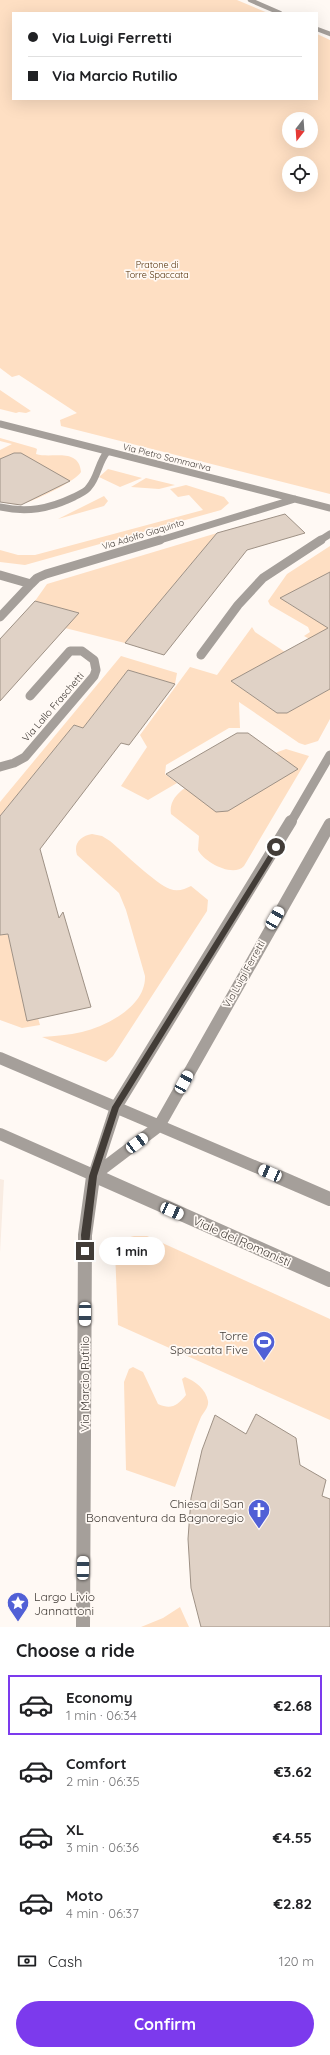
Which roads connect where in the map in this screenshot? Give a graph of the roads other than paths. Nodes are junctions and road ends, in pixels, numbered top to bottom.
1 (251, 0) edge
2 (278, 12) edge
3 (318, 29) edge
4 (330, 34) edge
5 (0, 424) edge
6 (107, 452) junction
7 (295, 499) junction
8 (0, 506) edge
9 (330, 508) edge
10 (330, 534) edge
11 (0, 575) edge
12 (31, 584) junction
13 (0, 617) edge
14 (201, 655) dead end
15 (30, 696) dead end
16 (330, 755) edge
17 (0, 767) edge
18 (330, 824) edge
19 (0, 1058) edge
20 (116, 1107) junction
21 (159, 1126) junction
22 (0, 1134) edge
23 (93, 1176) junction
24 (330, 1199) edge
25 (330, 1280) edge
26 (83, 1627) edge

1 - 2 street
3 - 4 street
5 - 6 street, Via Pietro Sommariva
6 - 7 street, Via Pietro Sommariva
6 - 8 street
7 - 9 street, Via Pietro Sommariva
7 - 12 street, Via Adolfo Giaquinto
10 - 14 street
11 - 12 street
12 - 13 street, Via Adolfo Giaquinto
15 - 17 street, Via Lallo Fraschetti
16 - 20 street
18 - 21 street, Via Luigi Ferretti
19 - 20 street
20 - 21 street
20 - 23 street
21 - 23 street
21 - 24 street
22 - 23 street, Viale dei Romanisti
23 - 25 street, Viale dei Romanisti
23 - 26 street, Via Marcio Rutilio

